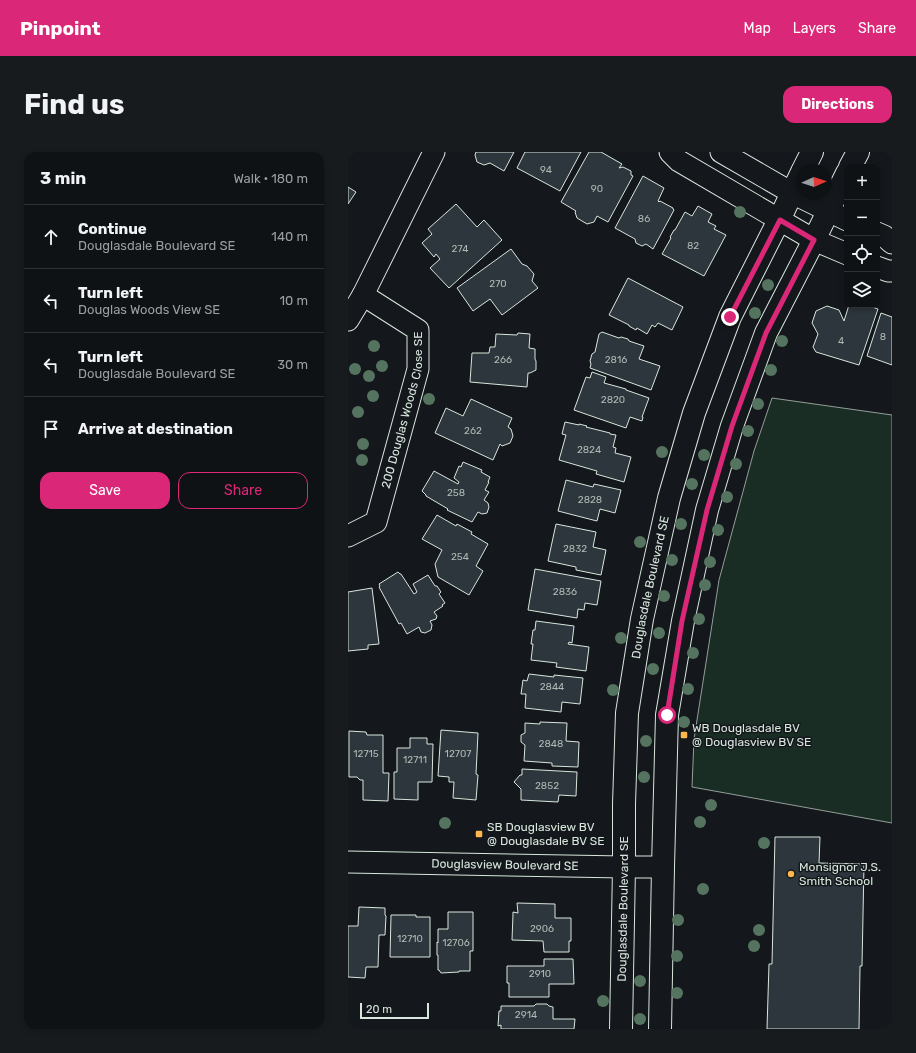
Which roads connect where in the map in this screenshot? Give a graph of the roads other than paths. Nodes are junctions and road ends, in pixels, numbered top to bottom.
1 (434, 152) edge
2 (670, 152) edge
3 (721, 152) edge
4 (812, 152) edge
5 (858, 152) edge
6 (806, 164) edge
7 (852, 164) edge
8 (796, 184) edge
9 (844, 186) edge
10 (792, 193) junction
11 (837, 215) edge
12 (780, 220) junction
13 (880, 234) edge
14 (814, 240) junction
15 (892, 243) edge
16 (844, 253) edge
17 (880, 268) edge
18 (892, 271) edge
19 (363, 295) junction
20 (348, 320) edge
21 (348, 536) edge
22 (348, 862) edge
23 (624, 867) junction
24 (662, 867) junction
25 (621, 1029) edge
26 (660, 1029) edge

1 - 19 street
2 - 12 street
3 - 10 street
4 - 6 street, Douglasdale Boulevard SE
5 - 7 street
8 - 10 street, Douglasdale Boulevard SE
9 - 11 street
10 - 11 street
10 - 12 street, Douglasdale Boulevard SE
11 - 14 street
12 - 14 street
12 - 23 street, Douglasdale Boulevard SE
13 - 15 street
14 - 16 street
14 - 24 street
17 - 18 street
19 - 20 street
19 - 21 street, 200 Douglas Woods Close SE
22 - 23 street, Douglasview Boulevard SE
23 - 24 street, Douglasview Boulevard SE
23 - 25 street, Douglasdale Boulevard SE
24 - 26 street

